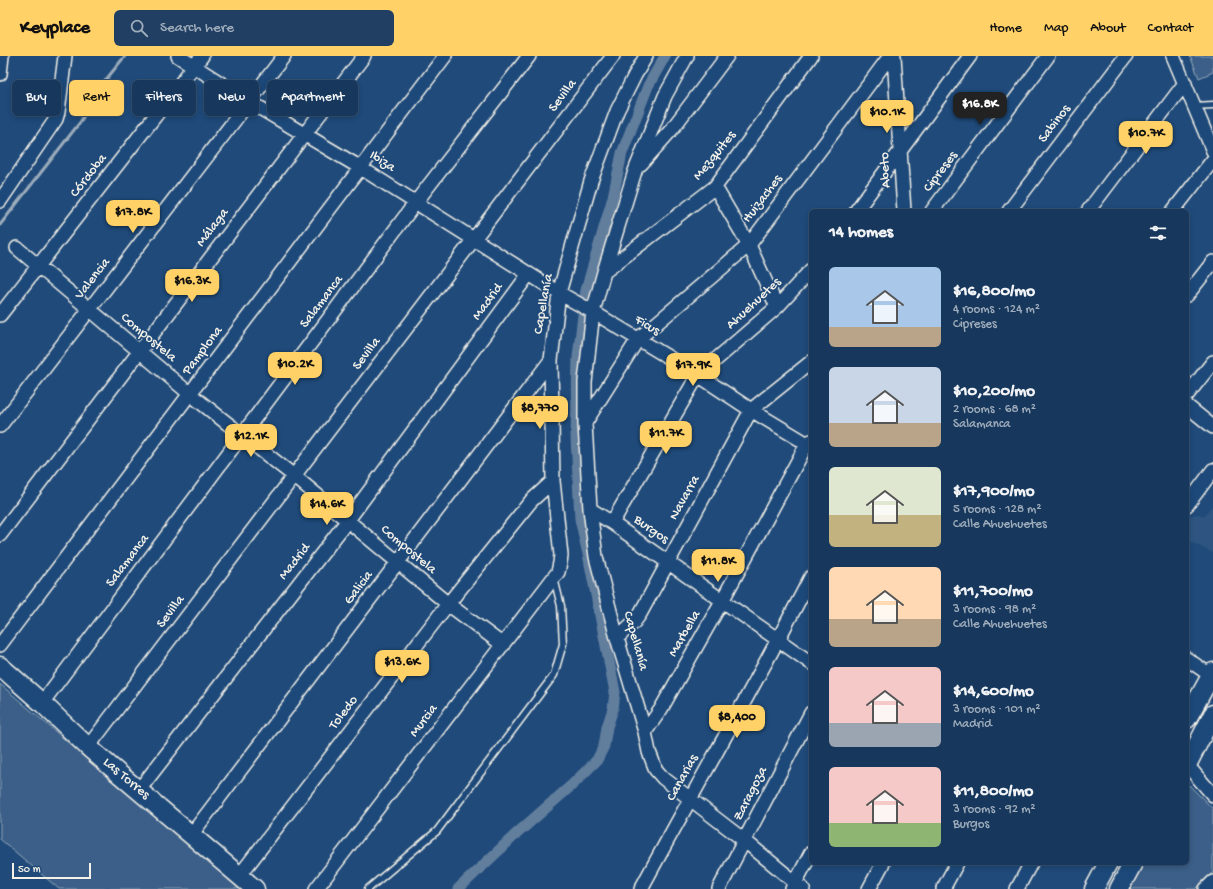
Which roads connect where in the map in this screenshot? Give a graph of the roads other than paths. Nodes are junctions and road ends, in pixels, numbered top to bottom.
1 (2, 56) edge
2 (65, 56) edge
3 (178, 56) edge
4 (284, 56) edge
5 (364, 56) edge
6 (446, 56) edge
7 (529, 56) edge
8 (613, 56) edge
9 (646, 56) edge
10 (687, 56) edge
11 (727, 56) edge
12 (812, 56) edge
13 (890, 56) edge
14 (894, 56) edge
15 (970, 56) edge
16 (1048, 56) edge
17 (1126, 56) edge
18 (1173, 56) edge
19 (198, 61) edge
20 (0, 74) edge
21 (222, 80) edge
22 (1185, 83) junction
23 (259, 90) edge
24 (1213, 105) edge
25 (1194, 106) junction
26 (259, 108) edge
27 (239, 116) edge
28 (304, 135) junction
29 (901, 150) junction
30 (1213, 151) edge
31 (1213, 160) edge
32 (361, 168) junction
33 (635, 171) junction
34 (715, 186) junction
35 (0, 202) edge
36 (416, 202) junction
37 (857, 209) edge
38 (904, 209) edge
39 (933, 209) edge
40 (1011, 209) edge
41 (1090, 209) edge
42 (1175, 209) edge
43 (474, 239) junction
44 (749, 245) junction
45 (17, 248) dead end
46 (1213, 262) edge
47 (38, 266) junction
48 (604, 272) junction
49 (809, 272) edge
50 (529, 274) junction
51 (1189, 292) edge
52 (564, 295) junction
53 (777, 307) junction
54 (90, 310) junction
55 (591, 310) junction
56 (0, 315) edge
57 (638, 339) junction
58 (139, 352) junction
59 (551, 360) junction
60 (1213, 362) edge
61 (809, 364) edge
62 (698, 375) junction
63 (1189, 392) edge
64 (190, 394) junction
65 (1189, 408) edge
66 (751, 410) junction
67 (585, 424) junction
68 (0, 426) edge
69 (1213, 427) edge
70 (243, 435) junction
71 (809, 443) edge
72 (809, 446) edge
73 (1213, 470) edge
74 (294, 476) junction
75 (553, 481) junction
76 (1189, 502) edge
77 (590, 509) junction
78 (348, 520) junction
79 (612, 523) junction
80 (0, 535) edge
81 (668, 562) junction
82 (398, 564) junction
83 (556, 575) junction
84 (809, 581) edge
85 (722, 601) junction
86 (448, 604) junction
87 (617, 638) junction
88 (779, 639) junction
89 (0, 645) edge
90 (503, 645) junction
91 (1189, 660) edge
92 (809, 661) edge
93 (0, 666) edge
94 (1212, 675) edge
95 (42, 703) junction
96 (1213, 714) edge
97 (1189, 715) edge
98 (809, 717) edge
99 (645, 732) junction
100 (88, 747) junction
101 (1189, 761) edge
102 (1189, 767) edge
103 (139, 790) junction
104 (1213, 795) edge
105 (690, 798) junction
106 (191, 835) junction
107 (745, 841) junction
108 (809, 858) edge
109 (882, 865) edge
110 (956, 865) edge
111 (1030, 865) edge
112 (1107, 865) edge
113 (1132, 865) edge
114 (240, 875) junction
115 (796, 887) edge
116 (255, 889) edge
117 (316, 889) edge
118 (368, 889) edge
119 (641, 889) edge
120 (719, 889) edge
121 (869, 889) edge
122 (943, 889) edge
123 (1017, 889) edge
124 (1094, 889) edge
125 (1119, 889) edge

1 - 20 street
2 - 35 street
3 - 19 street, Ibiza
4 - 23 street, Valencia
5 - 28 street, Málaga
6 - 32 street, Pamplona
7 - 36 street, Salamanca
8 - 43 street, Sevilla
9 - 52 street, Capellanía
10 - 33 street
11 - 33 street
12 - 34 street, Mezquites
13 - 44 street, Huizaches
14 - 29 street, Abeto
15 - 29 street
16 - 39 street, Cipreses
17 - 40 street, Sabinos
18 - 22 street
19 - 21 street, Ibiza
19 - 47 street, Córdoba
22 - 25 street
22 - 41 street
24 - 25 lane
25 - 30 street
26 - 28 street, Ibiza
27 - 54 street, Valencia
28 - 32 street, Ibiza
28 - 58 street, Málaga
29 - 37 street
29 - 38 street, Abeto
31 - 42 street
32 - 36 street, Ibiza
32 - 64 street, Pamplona
33 - 48 street
34 - 44 street
34 - 48 street, Mezquites
36 - 43 street, Ibiza
36 - 70 street, Salamanca
43 - 50 street, Ibiza
43 - 74 street, Sevilla
44 - 53 street
44 - 57 street, Huizaches
45 - 47 street, Compostela
46 - 51 street
47 - 54 street, Compostela
47 - 56 street, Córdoba
48 - 55 street
49 - 53 street, Ahuehuetes
50 - 52 street, Ibiza
50 - 78 street, Madrid
52 - 55 street, Ficus
52 - 59 street, Capellanía
53 - 62 street, Ahuehuetes
54 - 58 street, Compostela
54 - 68 street, Valencia
55 - 57 street, Ficus
55 - 67 street, Capellanía
57 - 62 street, Ficus
57 - 67 street, Huizaches
58 - 64 street, Compostela
58 - 80 street, Málaga
59 - 75 street, Capellanía
59 - 82 street, Galicia
60 - 63 street
61 - 66 street
62 - 66 street, Ficus
62 - 79 street, Ahuehuetes
64 - 70 street, Compostela
64 - 89 street, Pamplona
65 - 69 street
66 - 71 street, Ficus
66 - 81 street, Navarra
67 - 77 street, Capellanía
70 - 74 street, Compostela
70 - 95 street, Salamanca
72 - 85 street, Marbella
73 - 76 street
74 - 78 street, Compostela
74 - 100 street, Sevilla
75 - 83 street, Capellanía
75 - 86 street, Toledo
77 - 79 street, Burgos
77 - 87 street, Capellanía
78 - 82 street, Compostela
78 - 103 street, Madrid
79 - 81 street, Burgos
81 - 85 street, Burgos
81 - 87 street, Navarra
82 - 86 street, Compostela
82 - 106 street, Galicia
83 - 90 street, Murcia
83 - 118 lane
84 - 88 street, Canarias
85 - 88 street, Burgos
85 - 99 street, Marbella
86 - 90 street, Compostela
86 - 114 street, Toledo
87 - 99 street, Capellanía
88 - 92 street, Burgos
88 - 105 street, Canarias
90 - 117 street, Murcia
91 - 94 street
93 - 95 street, Las Torres
94 - 97 street
95 - 100 street, Las Torres
96 - 101 street
98 - 107 street, Zaragoza
99 - 105 street, Capellanía
100 - 103 street, Las Torres
102 - 104 street
103 - 106 street, Las Torres
105 - 107 street
105 - 119 street, Canarias
106 - 114 street, Las Torres
107 - 115 street
107 - 120 street, Zaragoza
108 - 115 street
109 - 121 street
110 - 122 street
111 - 123 street
112 - 124 street
113 - 125 street
114 - 116 street, Las Torres

